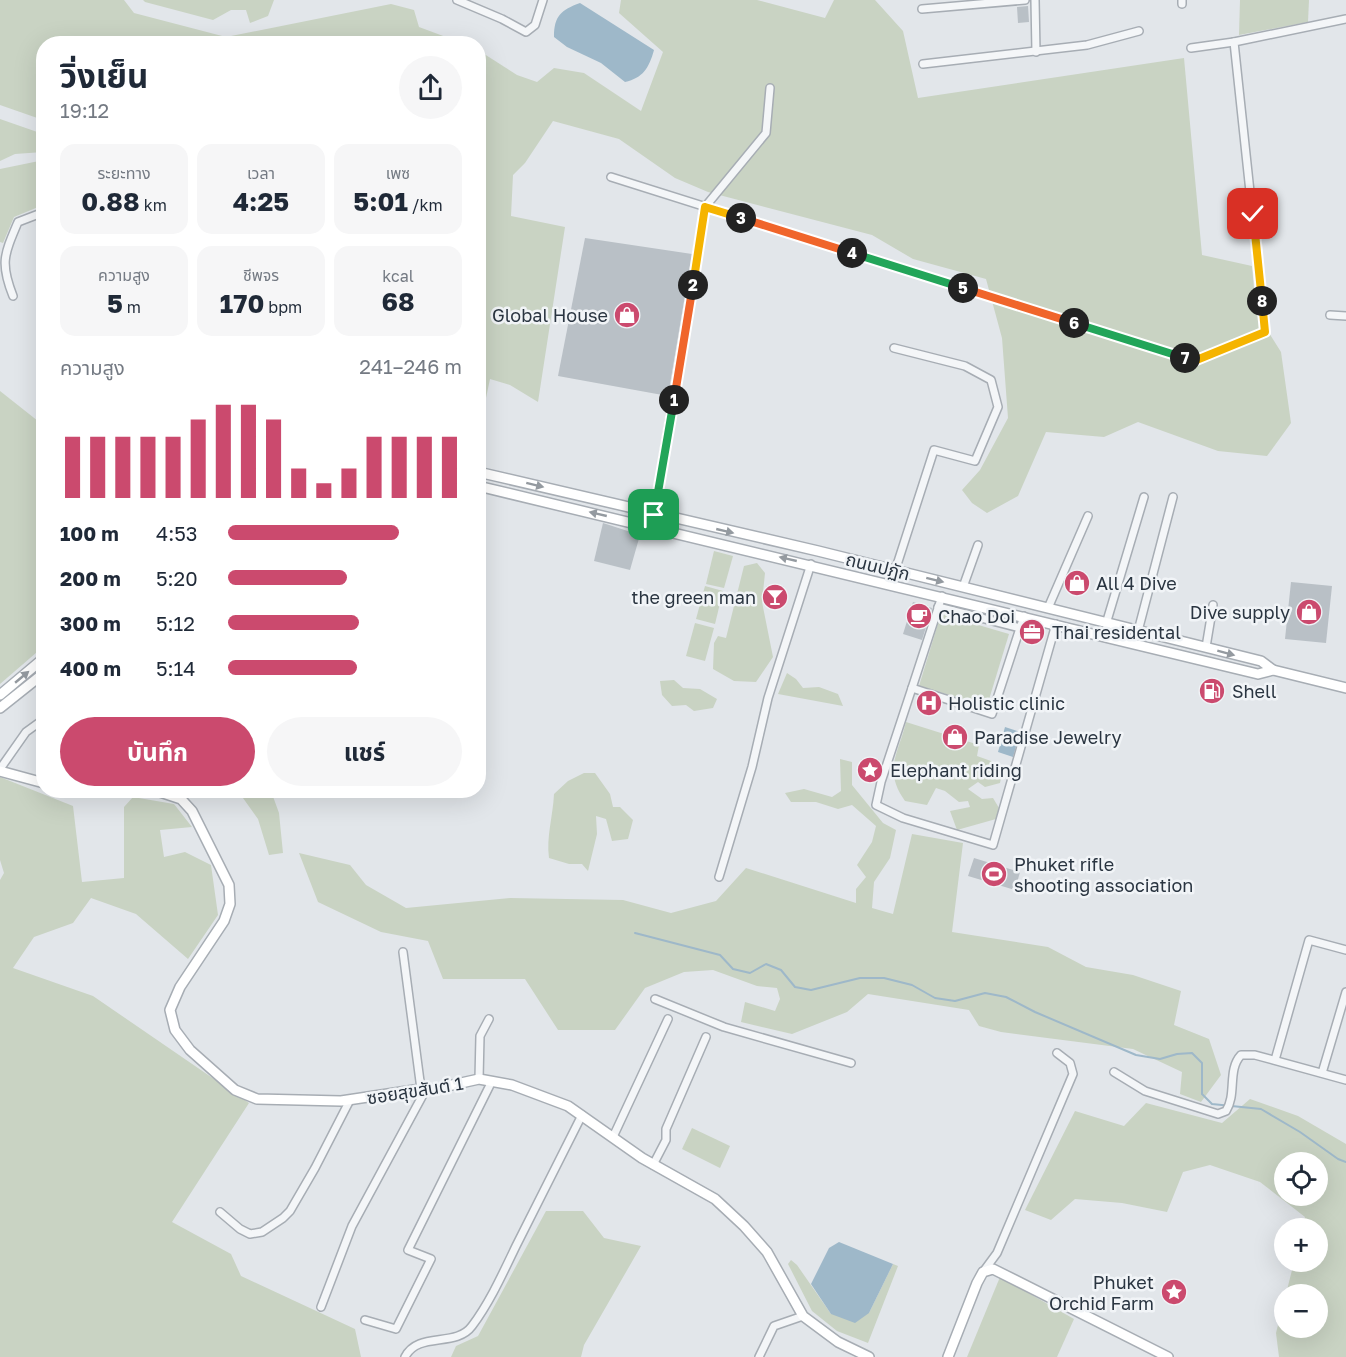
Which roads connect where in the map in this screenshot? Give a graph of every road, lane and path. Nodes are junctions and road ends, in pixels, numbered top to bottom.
1 (457, 0) edge
2 (543, 0) edge
3 (1025, 0) edge
4 (1035, 0) edge
5 (922, 9) dead end
6 (1346, 19) edge
7 (1138, 31) dead end
8 (1234, 42) junction
9 (1191, 48) dead end
10 (1036, 51) junction
11 (923, 64) dead end
12 (770, 88) dead end
13 (611, 177) dead end
14 (705, 207) junction
15 (36, 215) edge
16 (13, 297) dead end
17 (1330, 315) dead end
18 (1346, 316) edge
19 (894, 348) dead end
20 (486, 474) edge
21 (486, 488) edge
22 (1144, 497) dead end
23 (1173, 497) dead end
24 (630, 509) junction
25 (654, 515) junction
26 (1088, 516) dead end
27 (628, 521) junction
28 (978, 545) dead end
29 (811, 564) junction
30 (895, 571) junction
31 (963, 587) junction
32 (942, 596) junction
33 (1213, 604) dead end
34 (938, 607) junction
35 (1047, 608) junction
36 (1024, 616) junction
37 (1056, 624) junction
38 (1106, 624) junction
39 (1020, 628) junction
40 (1138, 631) junction
41 (1206, 647) junction
42 (36, 665) edge
43 (1274, 670) junction
44 (36, 679) edge
45 (912, 688) junction
46 (1346, 688) edge
47 (0, 695) edge
48 (0, 708) edge
49 (36, 725) edge
50 (0, 770) edge
51 (36, 781) edge
52 (181, 798) edge
53 (719, 877) dead end
54 (1346, 950) edge
55 (403, 952) dead end
56 (1346, 992) edge
57 (655, 999) dead end
58 (489, 1019) dead end
59 (668, 1019) dead end
60 (706, 1036) dead end
61 (1056, 1053) dead end
62 (1275, 1060) junction
63 (851, 1063) dead end
64 (1114, 1072) dead end
65 (1322, 1074) junction
66 (479, 1079) junction
67 (1346, 1080) edge
68 (492, 1081) junction
69 (423, 1090) junction
70 (350, 1100) junction
71 (582, 1115) junction
72 (613, 1137) junction
73 (653, 1165) junction
74 (220, 1212) dead end
75 (983, 1272) junction
76 (321, 1307) dead end
77 (803, 1316) junction
78 (365, 1320) dead end
79 (405, 1357) edge
80 (759, 1357) edge
81 (869, 1357) edge
82 (948, 1357) edge
83 (1168, 1357) edge

1 - 2 street
3 - 5 street
4 - 10 street
6 - 8 street
7 - 10 street
8 - 9 street
8 - 14 street
10 - 11 street
12 - 14 street
13 - 14 street
14 - 25 street
15 - 16 street
17 - 18 street
19 - 30 street
20 -> 24 main road, ถนนปฏัก
27 -> 21 main road, ถนนปฏัก
22 - 38 street
23 - 40 street
24 - 25 main road, ถนนปฏัก
24 - 27 main road
25 -> 30 main road, ถนนปฏัก
26 - 35 street
29 -> 27 main road, ถนนปฏัก
28 - 31 street
29 - 32 main road, ถนนปฏัก
29 - 53 street
30 -> 31 main road, ถนนปฏัก
31 - 35 main road, ถนนปฏัก
32 - 34 street
32 - 36 main road, ถนนปฏัก
33 - 41 street
34 - 39 street
34 - 45 street
35 - 38 main road, ถนนปฏัก
36 - 37 main road, ถนนปฏัก
36 - 39 street
37 - 43 main road, ถนนปฏัก
37 - 45 street
38 - 40 main road, ถนนปฏัก
39 - 45 street
40 - 41 main road, ถนนปฏัก
41 -> 43 main road, ถนนปฏัก
47 -> 42 main road
43 - 46 main road, ถนนปฏัก
44 - 48 main road
49 - 50 street
50 - 51 main road
52 - 70 main road, ซอยสุขสันต์ 1
54 - 62 street
55 - 69 street
56 - 65 street
57 - 63 street
58 - 66 street
59 - 72 street
60 - 73 street
61 - 75 street
62 - 64 street
62 - 65 street
65 - 67 street
66 - 68 main road, ซอยสุขสันต์ 1
66 - 69 main road, ซอยสุขสันต์ 1
68 - 71 main road, ซอยสุขสันต์ 1
68 - 78 street
69 - 70 main road, ซอยสุขสันต์ 1
69 - 76 street
70 - 74 street
71 - 72 main road, ซอยสุขสันต์ 1
71 - 79 street
72 - 73 main road, ซอยสุขสันต์ 1
73 - 77 main road, ซอยสุขสันต์ 1
75 - 82 main road
75 - 83 main road
77 - 80 street
77 - 81 main road, ซอยสุขสันต์ 1

